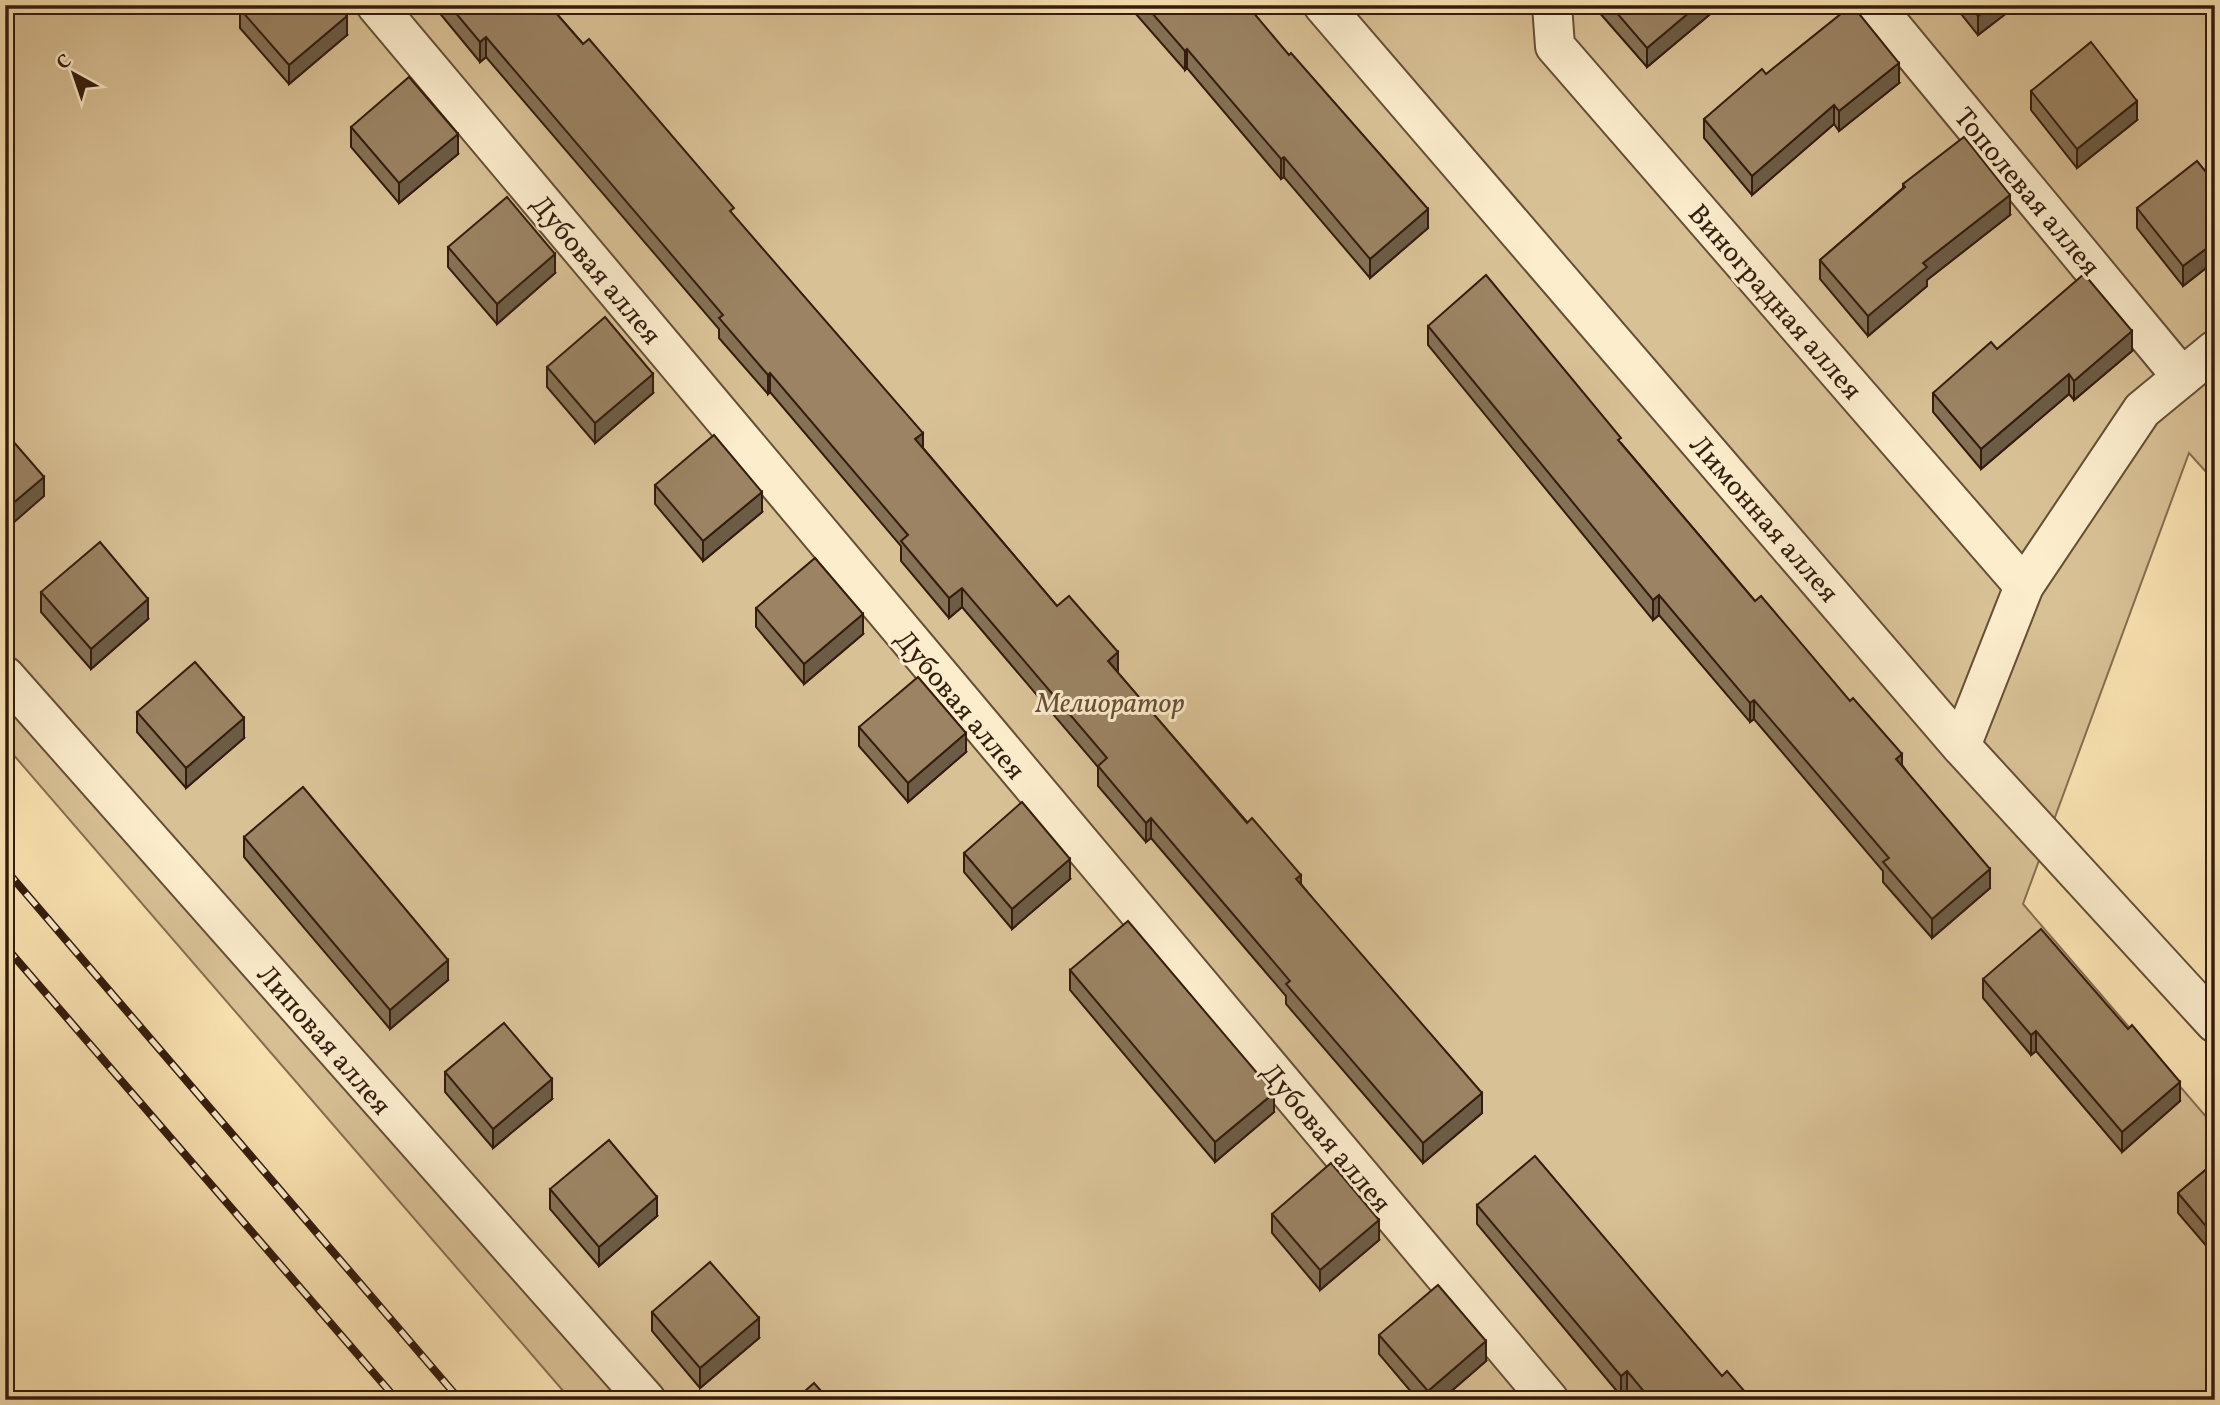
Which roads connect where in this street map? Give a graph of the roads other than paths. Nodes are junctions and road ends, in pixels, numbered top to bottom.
1 (376, 5) edge
2 (1323, 5) edge
3 (1552, 5) edge
4 (1874, 5) edge
5 (2215, 350) edge
6 (2182, 377) junction
7 (2024, 586) junction
8 (5, 676) edge
9 (1962, 746) junction
10 (2215, 1023) edge
11 (646, 1400) edge
12 (1549, 1400) edge

1 - 12 street, Дубовая аллея
2 - 9 street, Лимонная аллея
3 - 7 street, Виноградная аллея
4 - 6 street, Тополевая аллея
5 - 6 street
6 - 7 street
7 - 9 street
8 - 11 street, Липовая аллея
9 - 10 street, Лимонная аллея

